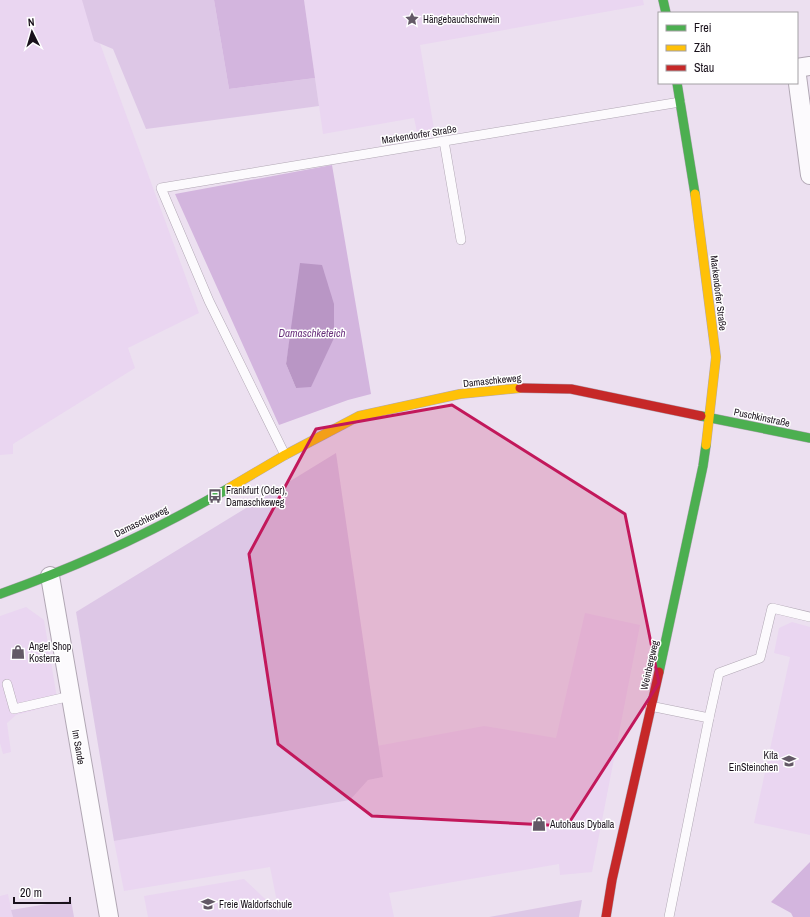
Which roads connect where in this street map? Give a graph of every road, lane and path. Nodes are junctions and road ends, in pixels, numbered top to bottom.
1 (664, 0) edge
2 (666, 12) edge
3 (810, 66) edge
4 (798, 68) edge
5 (798, 79) edge
6 (677, 84) edge
7 (680, 102) junction
8 (806, 107) edge
9 (444, 141) junction
10 (810, 175) edge
11 (461, 240) dead end
12 (710, 417) junction
13 (810, 438) edge
14 (285, 455) junction
15 (50, 576) junction
16 (0, 594) edge
17 (810, 617) edge
18 (7, 684) dead end
19 (71, 696) junction
20 (650, 706) junction
21 (709, 718) junction
22 (109, 917) edge
23 (606, 917) edge
24 (669, 917) edge

1 - 2 street
3 - 4 street
5 - 8 street
6 - 7 street, Markendorfer Straße
7 - 9 lane, Markendorfer Straße
7 - 12 street, Markendorfer Straße
8 - 10 street
9 - 11 lane
9 - 14 lane, Markendorfer Straße
12 - 13 street, Puschkinstraße
12 - 14 street, Damaschkeweg
12 - 20 street, Weinbergweg
14 - 15 street, Damaschkeweg
15 - 16 street, Damaschkeweg
15 - 19 street, Im Sande
17 - 21 lane
18 - 19 lane
19 - 22 street, Im Sande
20 - 21 lane
20 - 23 street, Weinbergweg
21 - 24 lane

